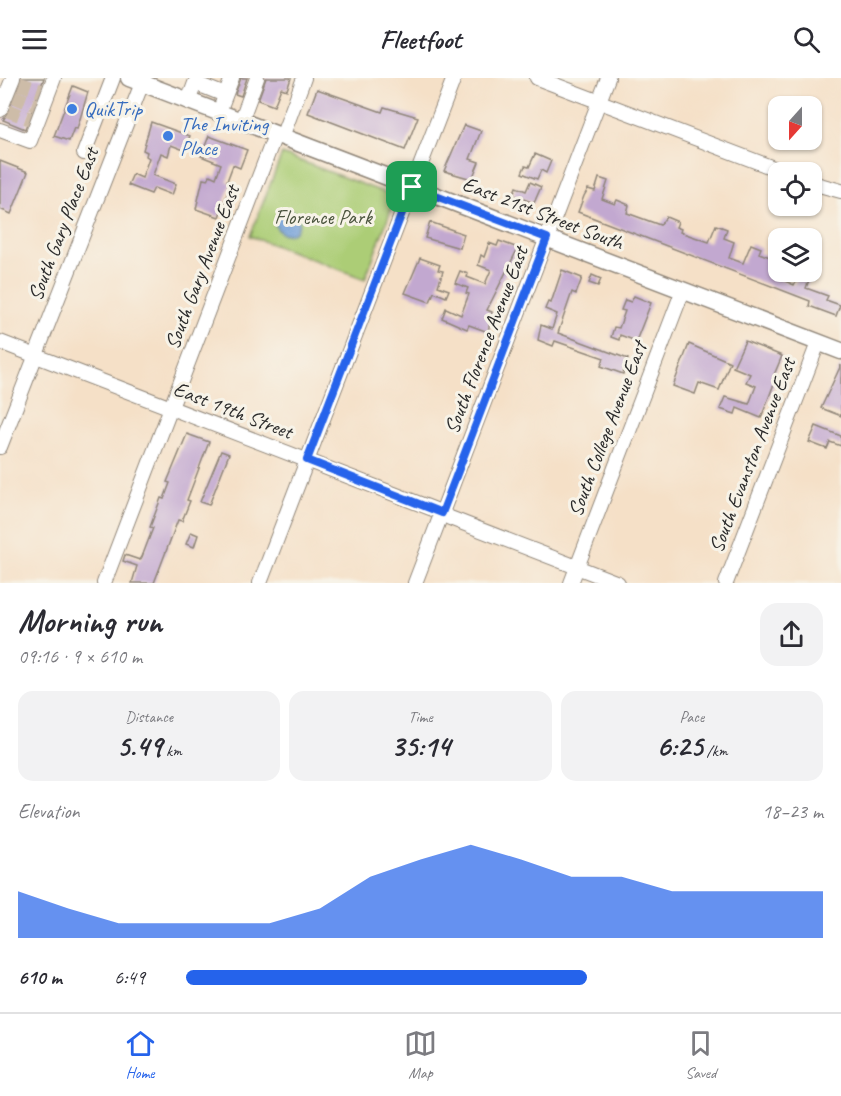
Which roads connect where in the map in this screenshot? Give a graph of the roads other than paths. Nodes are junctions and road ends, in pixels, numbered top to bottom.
1 (54, 78) edge
2 (113, 78) edge
3 (232, 78) edge
4 (257, 78) edge
5 (304, 78) edge
6 (454, 78) edge
7 (537, 78) edge
8 (608, 78) edge
9 (14, 80) edge
10 (138, 80) edge
11 (196, 81) edge
12 (225, 95) junction
13 (188, 102) junction
14 (599, 102) junction
15 (2, 110) edge
16 (218, 114) junction
17 (241, 122) junction
18 (0, 130) edge
19 (279, 136) junction
20 (84, 153) dead end
21 (768, 166) edge
22 (822, 186) edge
23 (412, 187) junction
24 (841, 191) edge
25 (547, 238) junction
26 (683, 290) junction
27 (0, 342) edge
28 (818, 343) junction
29 (841, 351) edge
30 (35, 356) junction
31 (170, 408) junction
32 (0, 447) edge
33 (307, 460) junction
34 (442, 513) junction
35 (577, 567) junction
36 (104, 583) edge
37 (260, 583) edge
38 (415, 583) edge
39 (570, 583) edge
40 (618, 583) edge
41 (726, 583) edge

1 - 18 street
2 - 20 street
3 - 12 street
4 - 17 street
5 - 19 street, South Gary Avenue East
6 - 23 street
7 - 14 street
8 - 14 street, South Florence Avenue East
9 - 15 street
10 - 13 main road, East 21st Street South
10 - 30 street, South Gary Place East
11 - 12 street
11 - 13 street
12 - 16 street
13 - 16 main road, East 21st Street South
14 - 21 street
14 - 25 street, South Florence Avenue East
16 - 17 main road, East 21st Street South
17 - 19 main road, East 21st Street South
19 - 23 main road, East 21st Street South
19 - 31 street, South Gary Avenue East
22 - 24 street
23 - 25 main road, East 21st Street South
23 - 33 street
25 - 26 main road, East 21st Street South
25 - 34 street, South Florence Avenue East
26 - 28 main road, East 21st Street South
26 - 35 street, South College Avenue East
27 - 30 street, East 19th Street
28 - 29 main road, East 21st Street South
28 - 41 street, South Evanston Avenue East
30 - 31 street, East 19th Street
30 - 32 street, South Gary Place East
31 - 33 street, East 19th Street
31 - 36 street, South Gary Avenue East
33 - 34 street, East 19th Street
33 - 37 street
34 - 35 street, East 19th Street
34 - 38 street, South Florence Avenue East
35 - 39 street, South College Avenue East
35 - 40 street, East 19th Street

